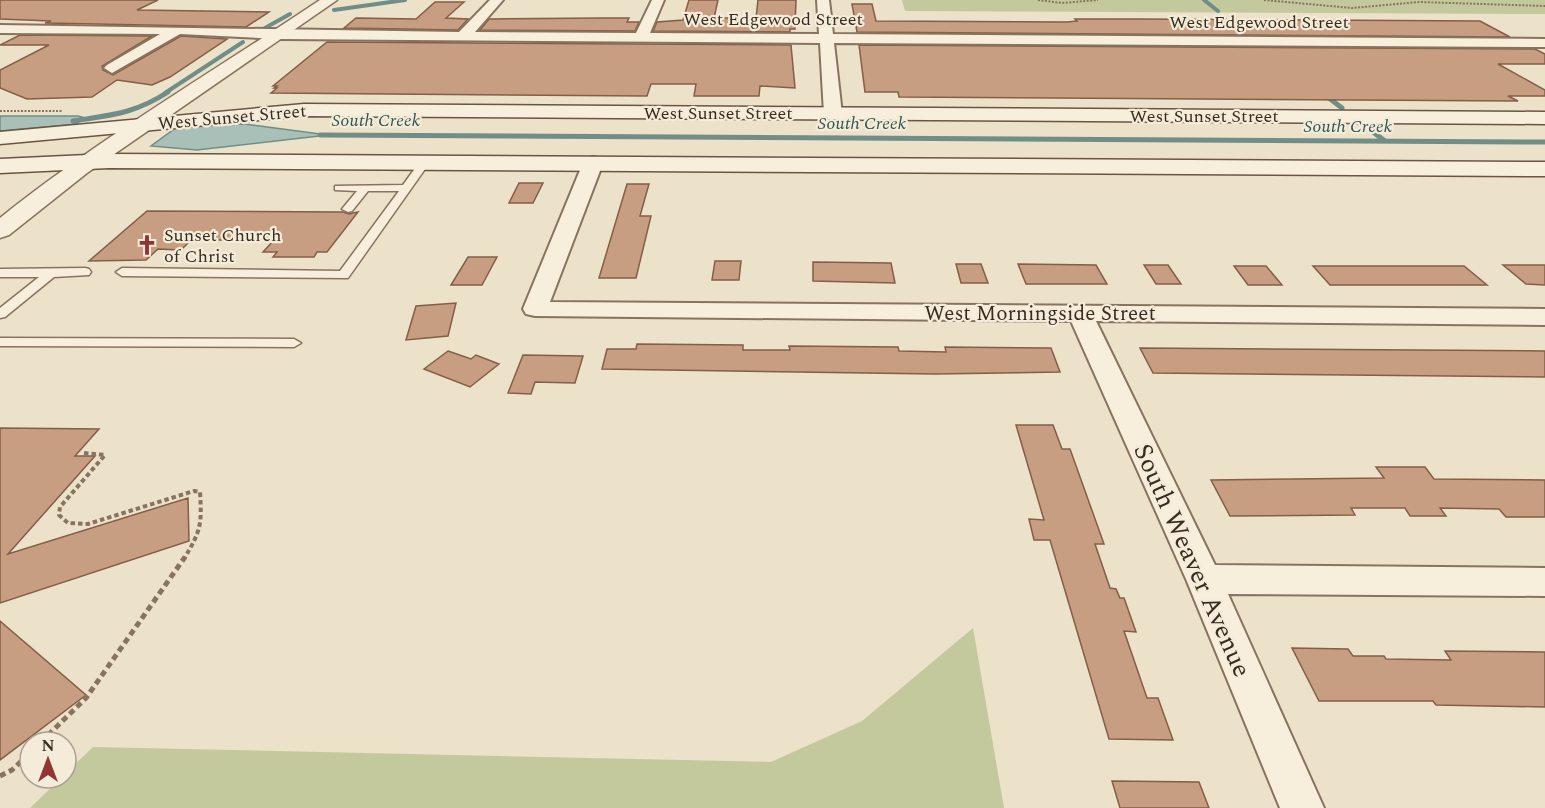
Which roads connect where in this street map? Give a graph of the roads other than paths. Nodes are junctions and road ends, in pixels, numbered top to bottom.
1 (330, 0) edge
2 (496, 0) edge
3 (658, 0) edge
4 (823, 0) edge
5 (0, 29) edge
6 (177, 30) junction
7 (280, 35) junction
8 (463, 36) junction
9 (641, 37) junction
10 (825, 39) junction
11 (1545, 43) edge
12 (238, 64) junction
13 (112, 68) dead end
14 (200, 96) junction
15 (304, 110) junction
16 (833, 114) junction
17 (1545, 118) edge
18 (154, 123) junction
19 (0, 138) edge
20 (99, 161) junction
21 (425, 162) junction
22 (593, 163) junction
23 (0, 166) edge
24 (1545, 169) edge
25 (339, 188) dead end
26 (365, 188) junction
27 (405, 188) junction
28 (348, 209) dead end
29 (0, 230) edge
30 (0, 239) edge
31 (86, 272) dead end
32 (122, 272) dead end
33 (0, 273) edge
34 (51, 273) junction
35 (0, 314) edge
36 (1080, 314) junction
37 (1545, 317) edge
38 (0, 342) edge
39 (294, 343) dead end
40 (1203, 579) junction
41 (1545, 582) edge
42 (1302, 808) edge

1 - 7 main road
2 - 8 street
3 - 9 street
4 - 10 street
5 - 6 street, West Edgewood Street
6 - 7 street, West Edgewood Street
6 - 13 street
7 - 8 street, West Edgewood Street
7 - 12 main road
8 - 9 street, West Edgewood Street
9 - 10 street, West Edgewood Street
10 - 11 street, West Edgewood Street
10 - 16 street
12 - 14 main road
12 - 18 main road
14 - 15 main road
14 - 18 main road
15 - 16 main road, West Sunset Street
15 - 18 main road, West Sunset Street
16 - 17 main road, West Sunset Street
18 - 19 main road, West Sunset Street
18 - 20 main road
20 - 21 main road, West Sunset Street
20 - 23 main road, West Sunset Street
20 - 29 main road
20 - 30 main road
21 - 22 main road, West Sunset Street
21 - 27 lane
22 - 24 main road, West Sunset Street
22 - 36 street, West Morningside Street
25 - 26 lane
26 - 27 lane
26 - 28 lane
27 - 32 lane
31 - 34 lane
33 - 34 lane
34 - 35 lane
36 - 37 street, West Morningside Street
36 - 40 street, South Weaver Avenue
38 - 39 lane
40 - 41 street
40 - 42 street, South Weaver Avenue

